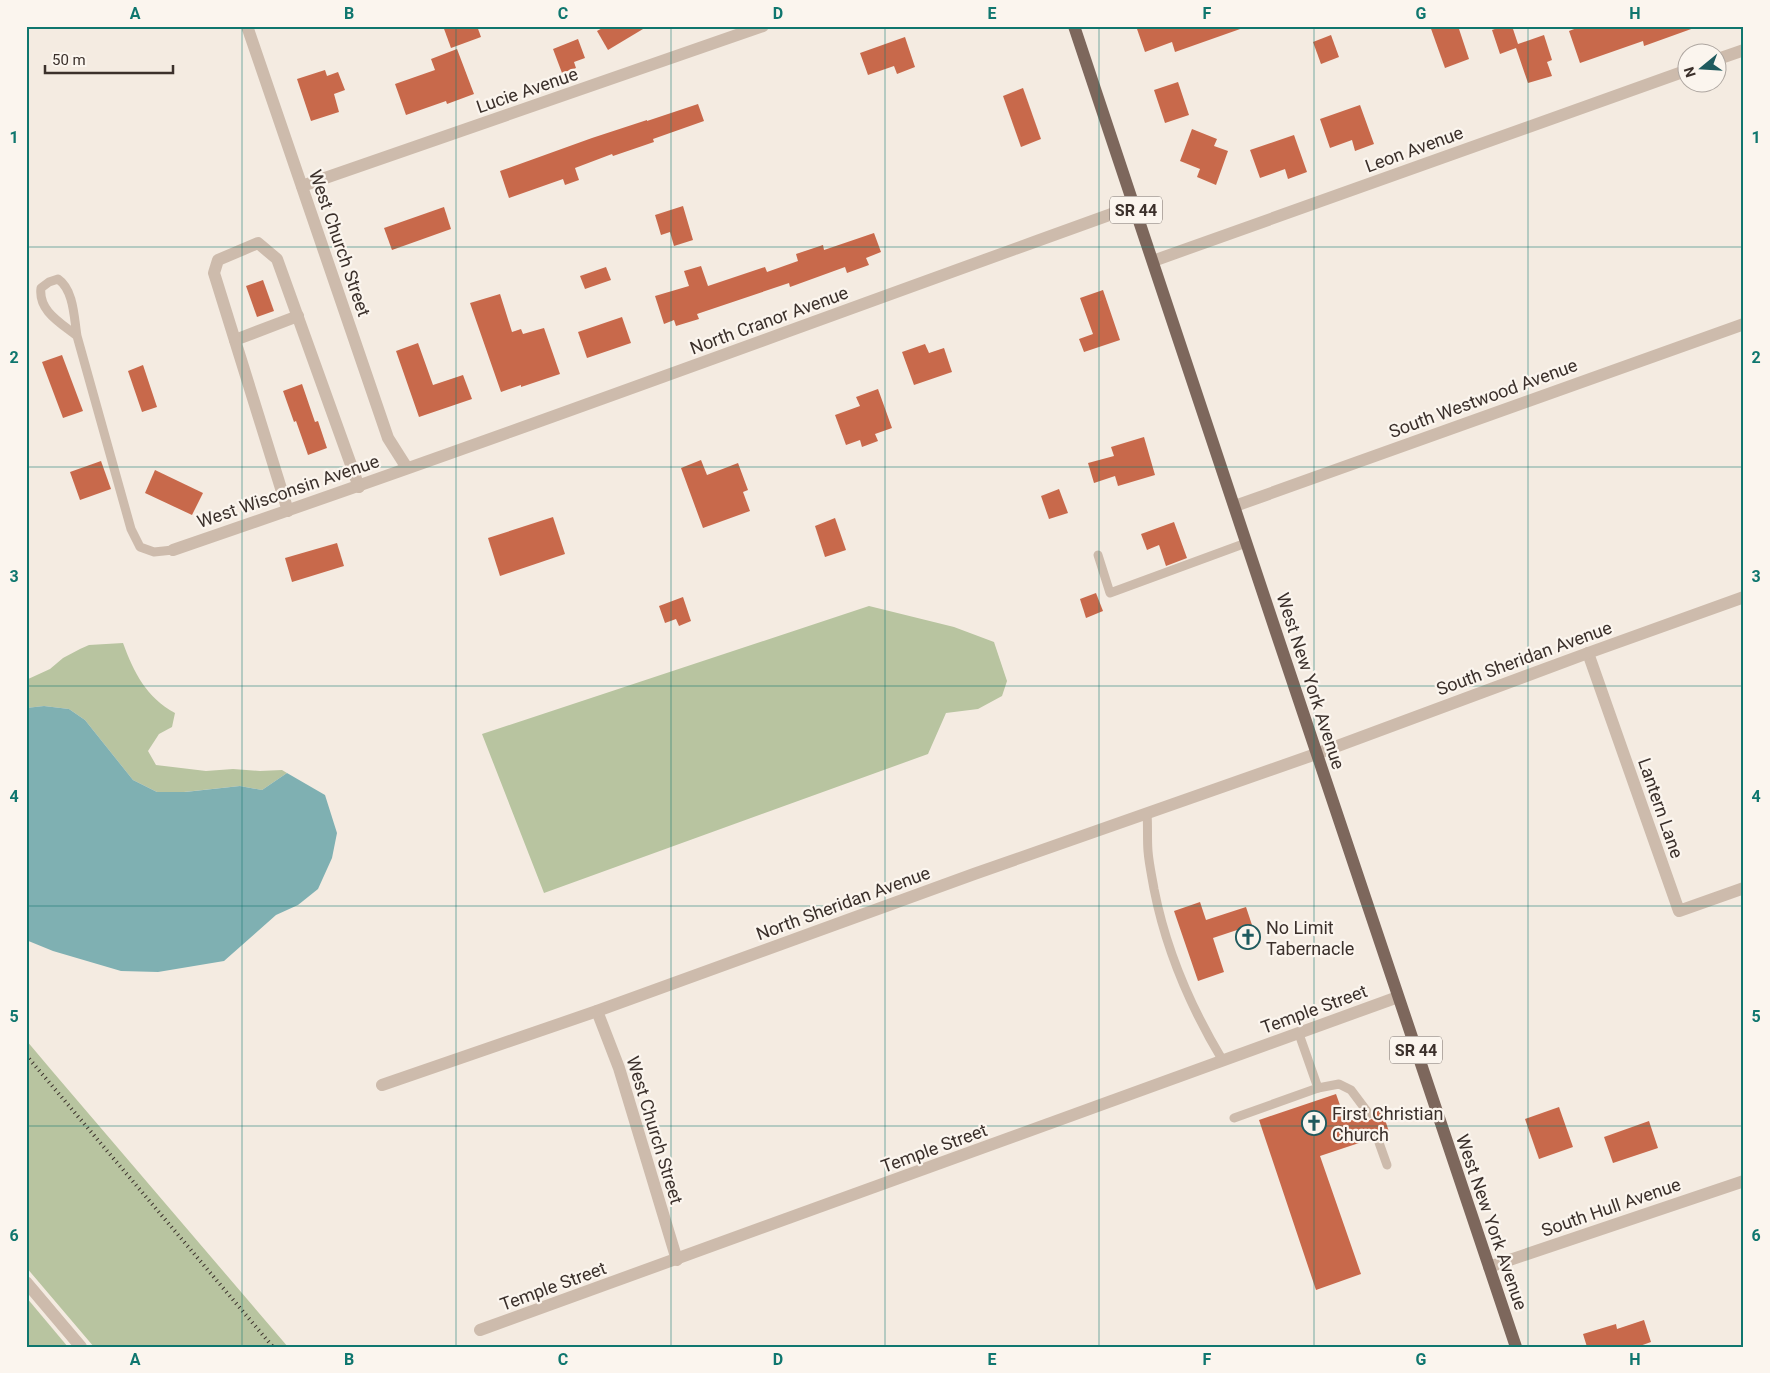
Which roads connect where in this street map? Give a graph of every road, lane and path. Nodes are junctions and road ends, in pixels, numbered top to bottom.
1 (247, 26) edge
2 (763, 26) edge
3 (1074, 26) edge
4 (1744, 50) edge
5 (1728, 56) edge
6 (1678, 74) edge
7 (302, 186) junction
8 (1134, 206) junction
9 (1152, 261) junction
10 (298, 316) junction
11 (1744, 324) edge
12 (77, 336) junction
13 (235, 340) junction
14 (411, 466) junction
15 (359, 486) junction
16 (1235, 506) junction
17 (288, 511) junction
18 (1246, 543) junction
19 (173, 550) joint
20 (1098, 555) dead end
21 (1744, 597) edge
22 (1588, 653) junction
23 (1316, 754) junction
24 (1147, 813) junction
25 (1744, 888) edge
26 (1398, 997) junction
27 (597, 1010) junction
28 (1299, 1034) junction
29 (1223, 1061) junction
30 (382, 1084) dead end
31 (1318, 1088) junction
32 (1370, 1114) dead end
33 (1234, 1118) dead end
34 (1377, 1137) dead end
35 (1387, 1166) dead end
36 (1744, 1181) edge
37 (677, 1260) junction
38 (1489, 1267) junction
39 (26, 1282) edge
40 (480, 1330) dead end
41 (81, 1347) edge
42 (1516, 1347) edge

1 - 7 street, West Church Street
2 - 7 street, Lucie Avenue
3 - 8 main road, West New York Avenue / SR 44
4 - 5 street
6 - 9 street, Leon Avenue
7 - 14 street, West Church Street
8 - 9 main road, West New York Avenue / SR 44
8 - 14 street, North Cranor Avenue
9 - 16 main road, West New York Avenue / SR 44
10 - 13 street
10 - 13 street
10 - 15 street
11 - 16 street, South Westwood Avenue
12 - 12 lane
12 - 19 lane
13 - 17 street
14 - 15 street, West Wisconsin Avenue
15 - 17 street, West Wisconsin Avenue
16 - 18 main road, West New York Avenue / SR 44
17 - 19 street, West Wisconsin Avenue
18 - 20 lane
18 - 23 main road, West New York Avenue / SR 44
21 - 22 street, South Sheridan Avenue
22 - 23 street, South Sheridan Avenue
22 - 25 street, Lantern Lane
23 - 24 street, North Sheridan Avenue
23 - 26 main road, West New York Avenue / SR 44
24 - 27 street, North Sheridan Avenue
24 - 29 lane
26 - 28 street, Temple Street
26 - 38 main road, West New York Avenue / SR 44
27 - 30 street, North Sheridan Avenue
27 - 37 street, West Church Street
28 - 29 street, Temple Street
28 - 31 lane
29 - 37 street, Temple Street
31 - 32 lane
31 - 33 lane
34 - 35 lane
36 - 38 street, South Hull Avenue
37 - 40 street, Temple Street
38 - 42 main road, West New York Avenue / SR 44
39 - 41 street

